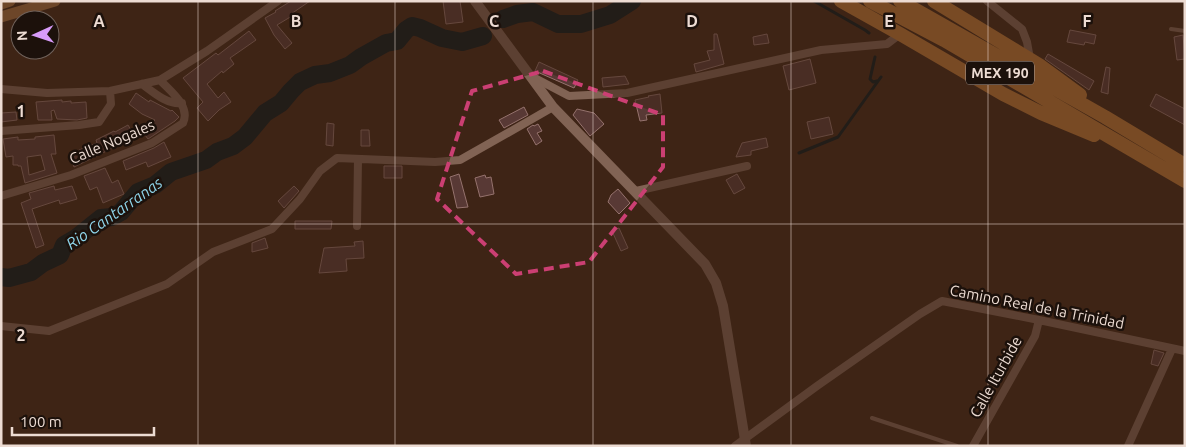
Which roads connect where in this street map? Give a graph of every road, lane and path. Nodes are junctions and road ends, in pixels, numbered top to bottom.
1 (10, 1) edge
2 (55, 1) edge
3 (278, 1) edge
4 (475, 1) edge
5 (841, 1) edge
6 (870, 1) edge
7 (900, 1) edge
8 (934, 1) edge
9 (987, 1) edge
10 (1, 4) edge
11 (1, 17) edge
12 (1171, 29) dead end
13 (1185, 31) edge
14 (900, 34) junction
15 (1030, 59) junction
16 (526, 71) junction
17 (160, 80) junction
18 (142, 84) junction
19 (1, 89) edge
20 (110, 91) junction
21 (182, 103) junction
22 (553, 107) junction
23 (1104, 116) junction
24 (1, 131) edge
25 (1128, 147) junction
26 (358, 159) junction
27 (1185, 165) edge
28 (747, 166) dead end
29 (1185, 181) edge
30 (636, 191) junction
31 (1, 196) edge
32 (358, 226) dead end
33 (1039, 320) junction
34 (1, 326) edge
35 (1172, 349) junction
36 (1185, 351) edge
37 (872, 418) dead end
38 (745, 442) edge
39 (735, 446) edge
40 (956, 446) edge
41 (973, 446) edge
42 (1128, 446) edge

1 - 10 main road
2 - 11 main road
3 - 17 street
4 - 16 street
5 - 14 highway
6 - 25 highway, MEX 190
7 - 23 highway, MEX 190
8 - 15 highway
9 - 15 street
12 - 13 lane
14 - 16 street
14 - 25 highway
15 - 23 highway
16 - 22 street
17 - 18 street
17 - 21 street
18 - 20 street
18 - 21 street
19 - 20 street
20 - 24 street
21 - 31 street, Calle Nogales
22 - 26 street
22 - 30 street
23 - 27 highway, MEX 190
25 - 29 highway, MEX 190
26 - 32 street
26 - 34 street
28 - 30 street
30 - 38 street
33 - 35 street, Camino Real de la Trinidad
33 - 38 street, Camino Real de la Trinidad
33 - 41 street, Calle Iturbide
35 - 36 street, Camino Real de la Trinidad
35 - 42 street
37 - 40 lane
38 - 39 street, Camino Real de la Trinidad

